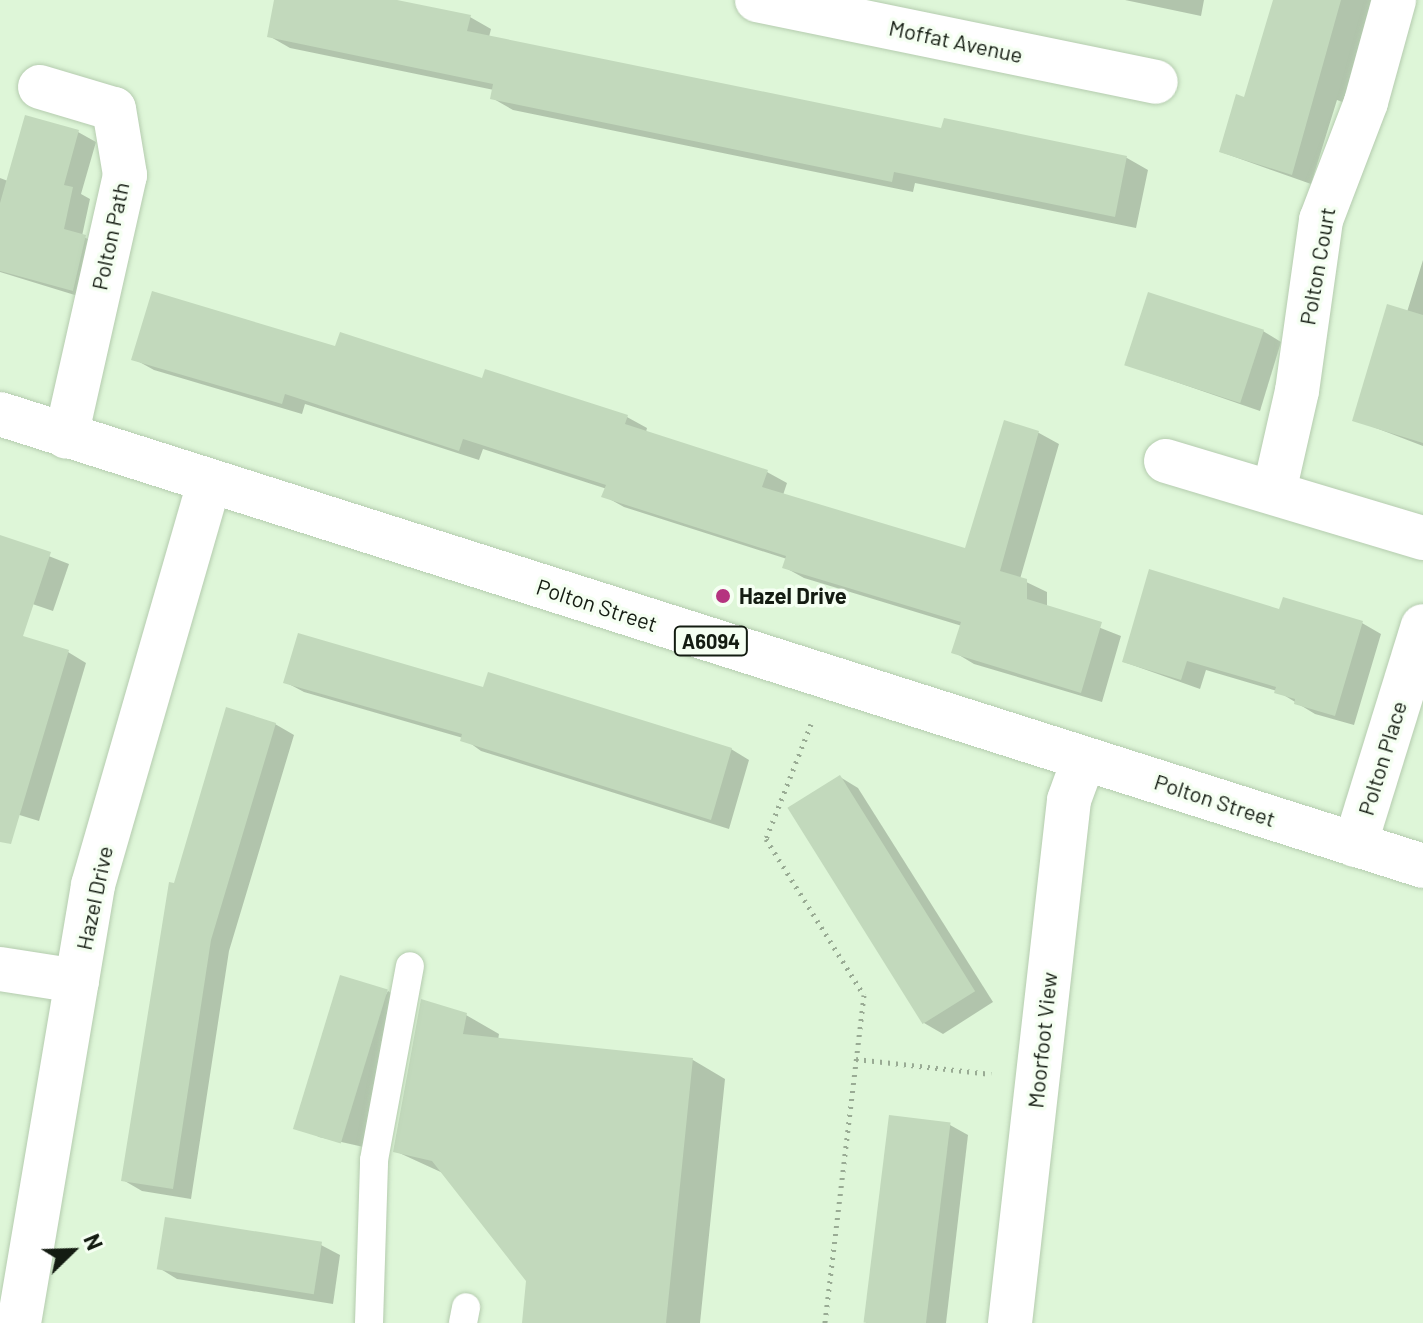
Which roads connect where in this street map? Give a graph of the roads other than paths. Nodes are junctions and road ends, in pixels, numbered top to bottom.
1 (757, 0) edge
2 (1394, 0) edge
3 (1156, 82) dead end
4 (40, 87) dead end
5 (0, 414) edge
6 (66, 436) junction
7 (1166, 461) dead end
8 (209, 482) junction
9 (1274, 492) junction
10 (1423, 538) edge
11 (1423, 626) edge
12 (1084, 759) junction
13 (1355, 845) junction
14 (1423, 866) edge
15 (410, 966) dead end
16 (0, 969) edge
17 (77, 981) junction
18 (19, 1323) edge
19 (369, 1323) edge
20 (1010, 1323) edge

1 - 3 street, Moffat Avenue
2 - 9 street, Polton Court
4 - 6 street, Polton Path
5 - 6 street, Polton Street / A6094
6 - 8 street, Polton Street / A6094
7 - 9 street
8 - 12 street, Polton Street / A6094
8 - 17 street, Hazel Drive
9 - 10 street
11 - 13 street, Polton Place
12 - 13 street, Polton Street / A6094
12 - 20 street, Moorfoot View
13 - 14 street, Polton Street / A6094
15 - 19 lane
16 - 17 street
17 - 18 street, Hazel Drive

